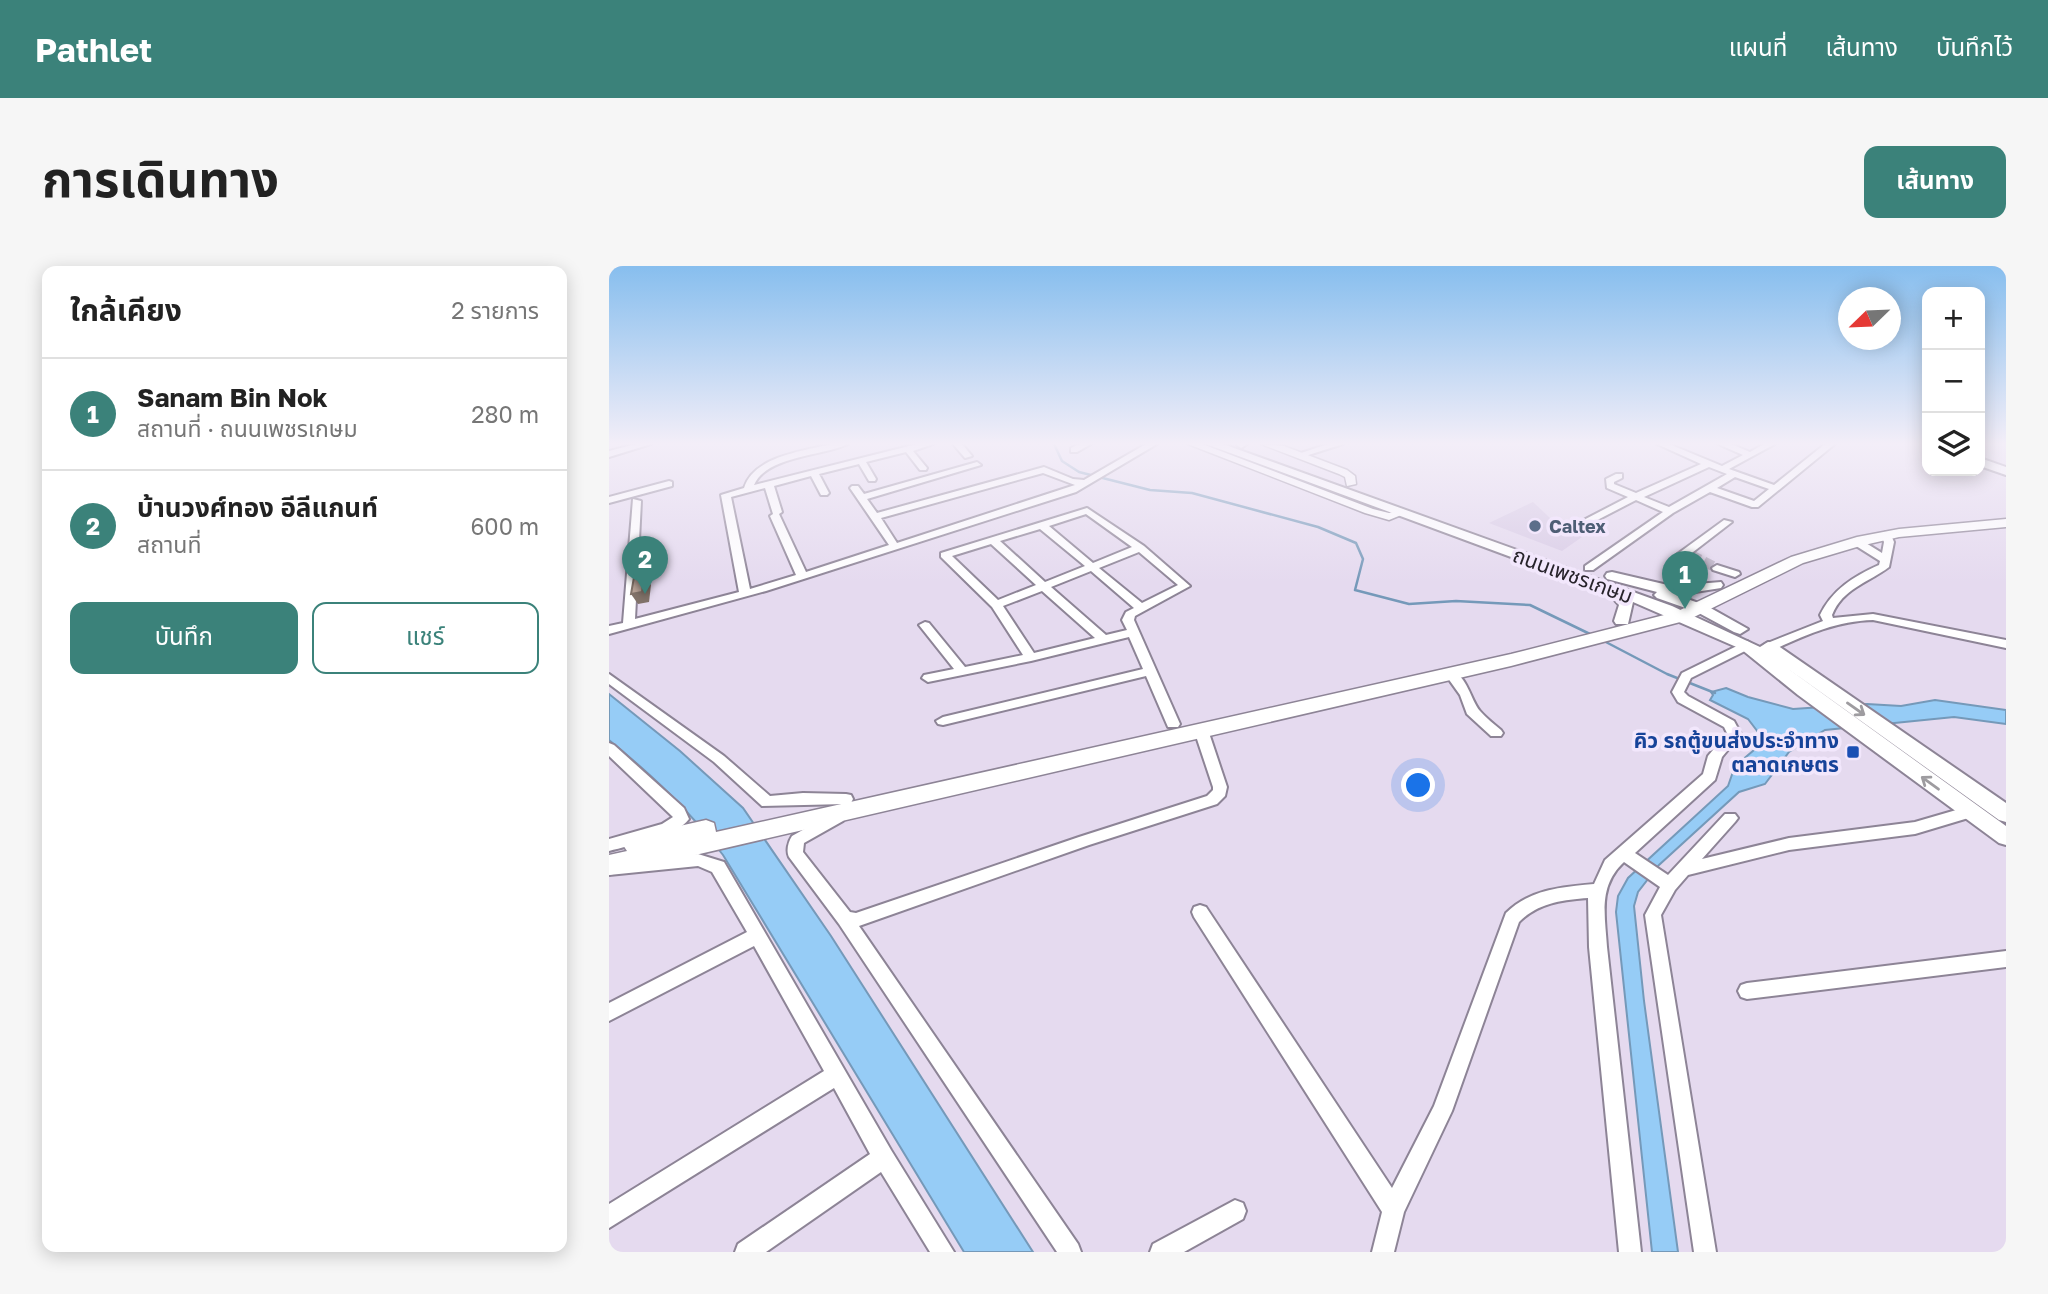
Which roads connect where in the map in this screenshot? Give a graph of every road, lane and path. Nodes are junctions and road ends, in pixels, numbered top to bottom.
1 (646, 490) edge
2 (748, 490) edge
3 (770, 490) edge
4 (823, 490) edge
5 (857, 490) edge
6 (887, 490) edge
7 (972, 490) edge
8 (1073, 490) edge
9 (1314, 490) edge
10 (1350, 490) edge
11 (1365, 490) edge
12 (1621, 490) edge
13 (1654, 490) edge
14 (1706, 490) edge
15 (1714, 490) edge
16 (1775, 490) edge
17 (824, 493) dead end
18 (862, 497) junction
19 (1638, 498) junction
20 (609, 500) edge
21 (636, 501) dead end
22 (1413, 511) junction
23 (1670, 511) junction
24 (2006, 513) edge
25 (875, 517) junction
26 (1727, 522) dead end
27 (2006, 523) edge
28 (1041, 524) junction
29 (1577, 527) dead end
30 (1886, 535) junction
31 (991, 539) junction
32 (1857, 542) junction
33 (894, 545) junction
34 (1140, 548) junction
35 (1679, 557) dead end
36 (1884, 559) junction
37 (1094, 567) junction
38 (1589, 568) junction
39 (1717, 568) tunnel mouth
40 (1735, 574) junction
41 (802, 575) junction
42 (1609, 582) junction
43 (1044, 586) junction
44 (1721, 590) junction
45 (745, 593) junction
46 (996, 605) junction
47 (1141, 608) junction
48 (1684, 609) junction
49 (1829, 621) junction
50 (629, 625) junction
51 (925, 625) dead end
52 (1628, 625) junction
53 (609, 631) edge
54 (1134, 632) junction
55 (1103, 639) junction
56 (1562, 641) junction
57 (1757, 644) junction
58 (2006, 644) edge
59 (1031, 657) junction
60 (962, 671) junction
61 (1151, 671) junction
62 (1451, 674) junction
63 (609, 678) edge
64 (928, 678) dead end
65 (1812, 687) junction
66 (943, 721) dead end
67 (1173, 724) junction
68 (1201, 730) junction
69 (1496, 733) dead end
70 (609, 748) edge
71 (625, 761) junction
72 (609, 769) edge
73 (846, 806) junction
74 (1970, 811) junction
75 (2006, 814) edge
76 (1730, 818) dead end
77 (2006, 837) edge
78 (609, 845) edge
79 (665, 845) junction
80 (609, 851) edge
81 (1626, 856) junction
82 (609, 867) edge
83 (1682, 870) junction
84 (1663, 881) junction
85 (1598, 890) junction
86 (1201, 912) dead end
87 (845, 919) junction
88 (758, 935) junction
89 (2006, 959) edge
90 (1747, 991) dead end
91 (609, 1012) edge
92 (838, 1074) junction
93 (884, 1157) junction
94 (1393, 1210) junction
95 (1235, 1211) dead end
96 (609, 1217) edge
97 (745, 1252) edge
98 (943, 1252) edge
99 (1070, 1252) edge
100 (1161, 1252) edge
101 (1383, 1252) edge
102 (1630, 1252) edge
103 (1705, 1252) edge

1 - 20 street
2 - 45 street
3 - 41 street
4 - 17 street
5 - 18 street
6 - 18 street
7 - 25 street
8 - 33 street
9 - 22 street
10 - 22 main road, ถนนเพชรเกษม
11 - 22 main road, ถนนเพชรเกษม
12 - 19 street
13 - 19 street
14 - 23 street
15 - 16 street
18 - 25 street
19 - 23 street
19 - 29 street
21 - 50 street
22 - 38 main road, ถนนเพชรเกษม
22 - 42 main road, ถนนเพชรเกษม
23 - 38 street
24 - 40 main road
25 - 33 street
26 - 35 street
27 - 30 main road
28 - 31 street
28 - 34 street
28 - 37 street
30 - 32 main road
30 - 36 street
31 - 43 street
31 - 46 street
32 - 36 street
32 - 44 main road
33 - 41 street
34 - 37 street
34 - 47 street
36 - 49 street
37 - 43 street
37 - 47 street
38 - 42 main road, ถนนเพชรเกษม
39 - 40 street
40 - 44 main road
41 - 45 street
42 - 44 main road
42 - 48 main road, ถนนเพชรเกษม
42 - 52 main road
43 - 46 street
43 - 55 street
44 - 48 main road
44 - 57 main road
45 - 50 street
46 - 59 street
47 - 54 street
48 - 52 main road
48 - 57 main road, ถนนเพชรเกษม
49 - 57 street
49 - 58 street
50 - 53 street
51 - 60 street
52 - 56 main road
52 - 57 main road
54 - 55 street
54 - 61 street
55 - 59 street
56 - 62 main road
56 - 67 main road
57 - 65 main road, ถนนเพชรเกษม
57 - 65 main road, ถนนเพชรเกษม
57 - 81 street
59 - 60 street
60 - 64 street
61 - 66 street
61 - 67 street
62 - 68 main road
62 - 69 street
63 - 73 street
74 -> 65 main road, ถนนเพชรเกษม
65 -> 75 main road, ถนนเพชรเกษม
67 - 73 main road
68 - 73 main road
68 - 87 street
70 - 71 street
71 - 72 street
71 - 78 street
73 - 79 main road
73 - 87 street
74 - 77 main road, ถนนเพชรเกษม
74 - 83 street
76 - 83 street
79 - 80 main road
79 - 82 main road
81 - 84 street
81 - 85 street
82 - 88 street
83 - 84 street
84 - 103 street
85 - 94 street
85 - 102 street
86 - 94 street
87 - 99 street
88 - 91 street
88 - 92 street
89 - 90 street
92 - 93 street
92 - 96 street
93 - 97 street
93 - 98 street
94 - 101 street
95 - 100 street

